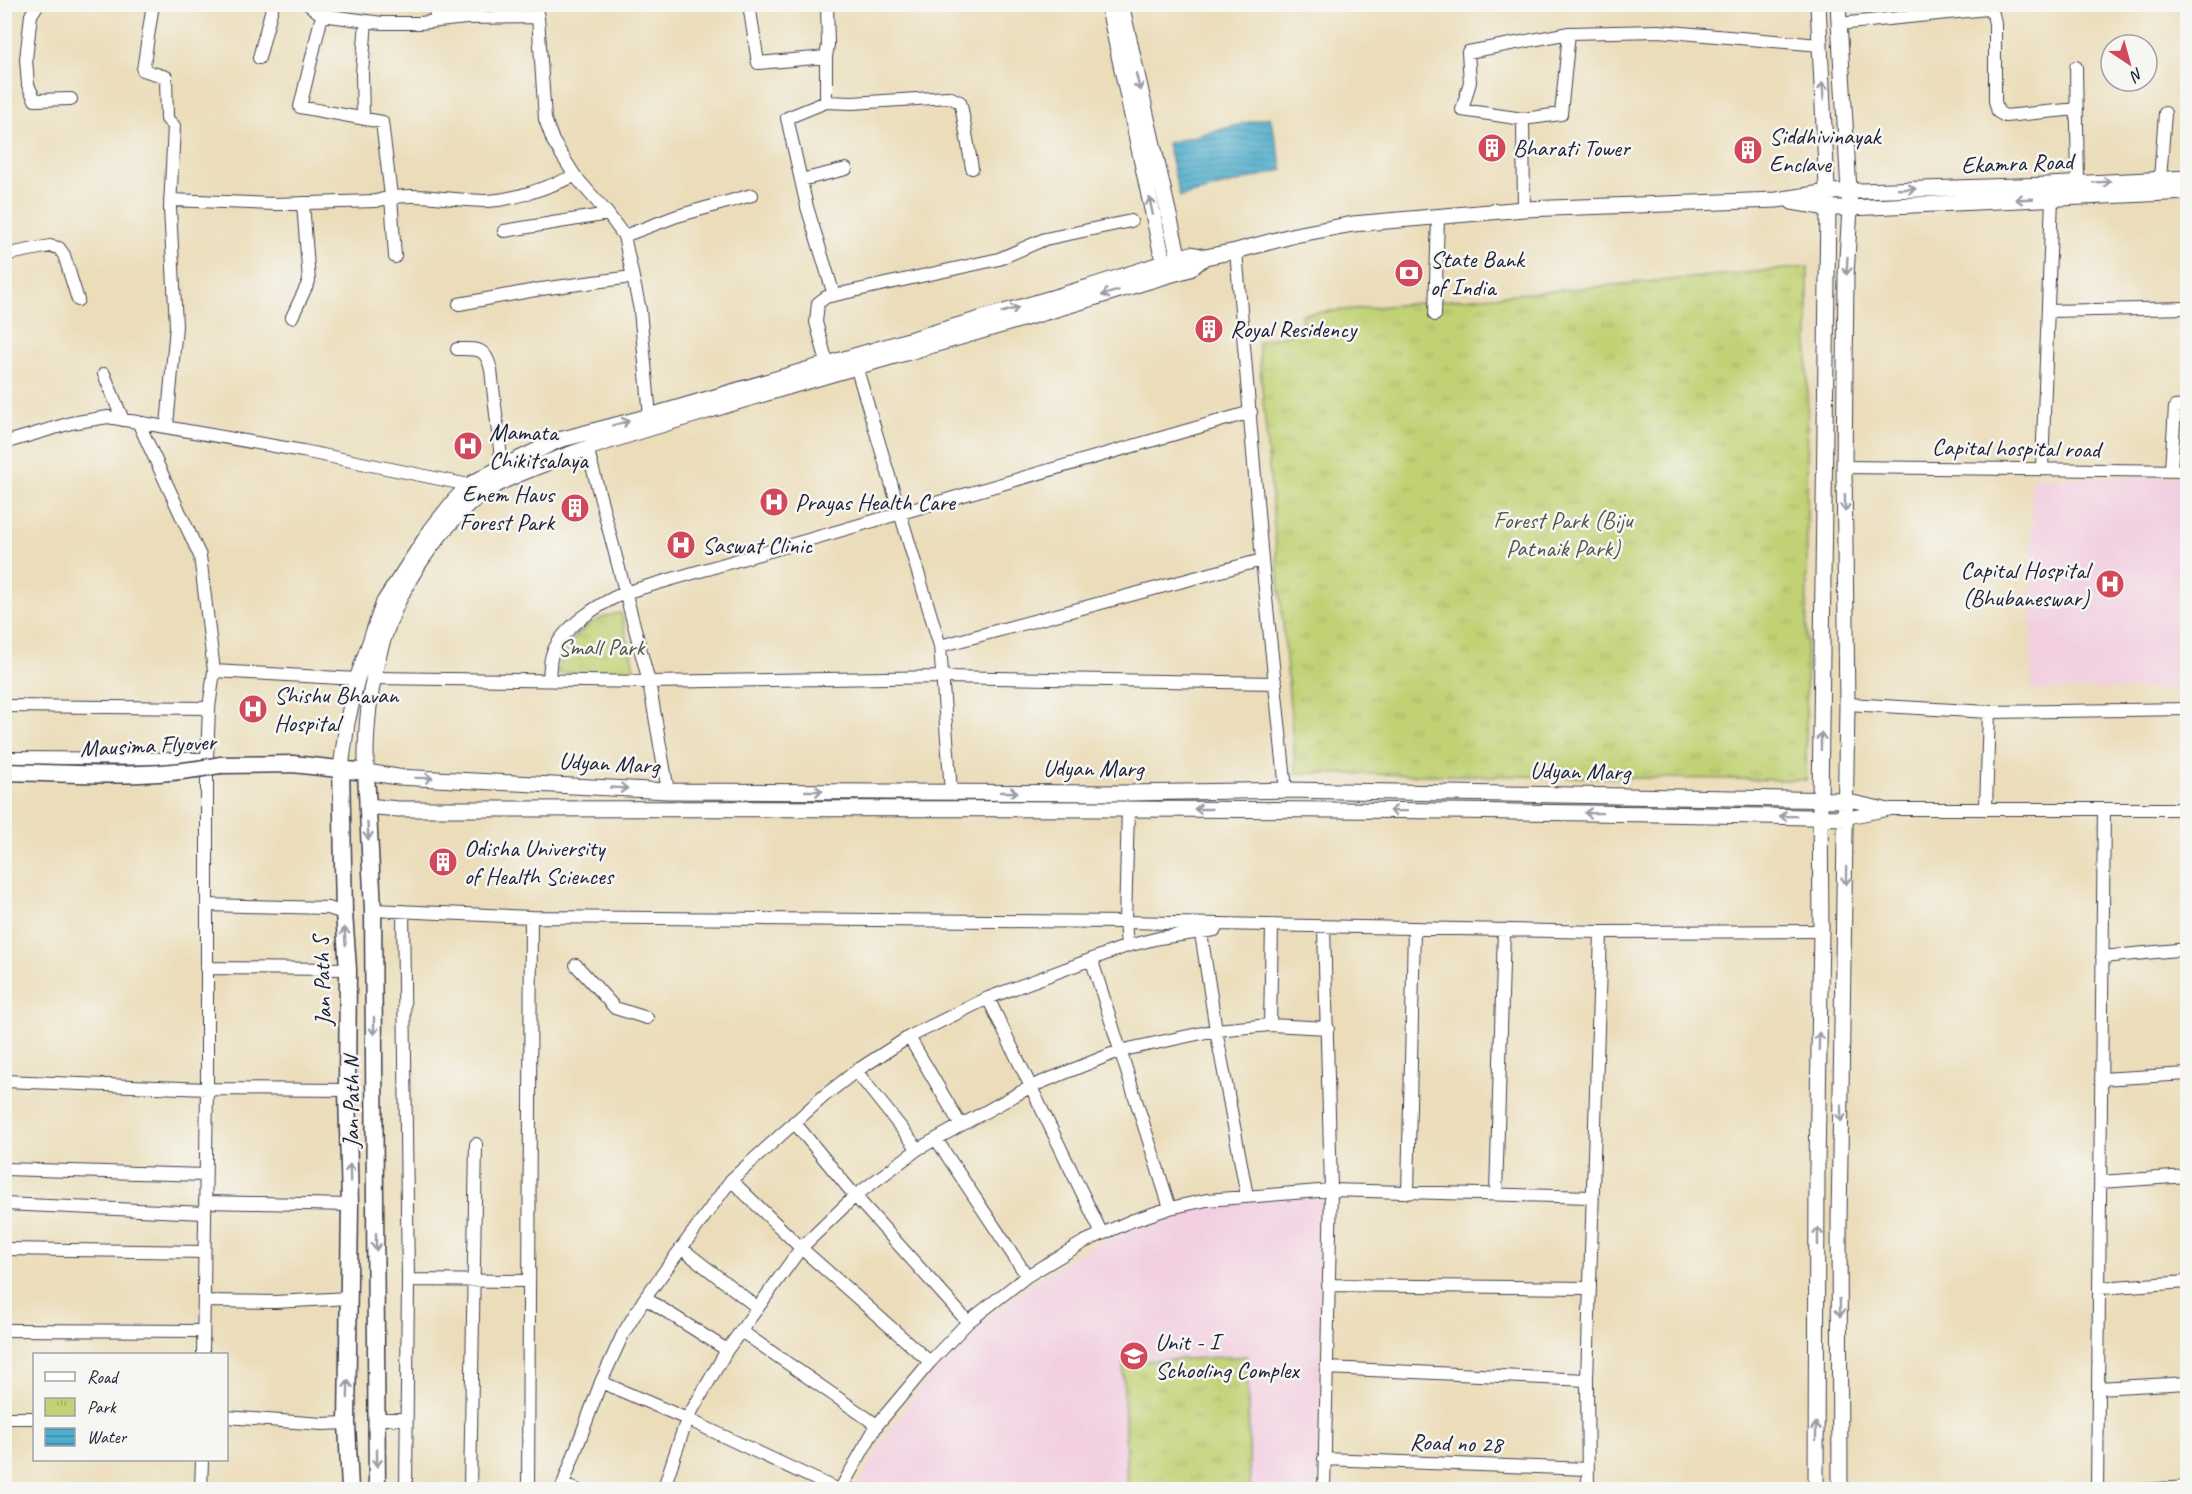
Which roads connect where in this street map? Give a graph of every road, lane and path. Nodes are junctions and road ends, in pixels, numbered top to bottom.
1 (38, 4) edge
2 (153, 4) edge
3 (273, 4) edge
4 (308, 4) edge
5 (435, 4) edge
6 (748, 4) edge
7 (827, 4) edge
8 (1108, 4) edge
9 (1121, 4) edge
10 (1818, 4) edge
11 (1838, 4) edge
12 (536, 11) edge
13 (322, 15) junction
14 (366, 21) junction
15 (436, 21) junction
16 (1839, 24) junction
17 (1120, 30) junction
18 (1569, 33) junction
19 (1820, 45) junction
20 (826, 57) junction
21 (259, 58) dead end
22 (2076, 67) dead end
23 (71, 99) dead end
24 (826, 102) junction
25 (2077, 109) junction
26 (2165, 113) dead end
27 (363, 118) junction
28 (1523, 119) junction
29 (972, 168) dead end
30 (846, 170) dead end
31 (575, 176) junction
32 (2187, 178) edge
33 (2160, 179) junction
34 (801, 180) junction
35 (2078, 184) junction
36 (1849, 191) junction
37 (1828, 192) junction
38 (2187, 192) edge
39 (752, 195) dead end
40 (391, 196) junction
41 (2052, 198) junction
42 (170, 200) junction
43 (1780, 200) junction
44 (303, 203) junction
45 (1828, 208) junction
46 (1850, 208) junction
47 (1524, 209) junction
48 (608, 214) junction
49 (1438, 216) junction
50 (1131, 221) dead end
51 (504, 231) dead end
52 (624, 236) junction
53 (1236, 251) junction
54 (4, 255) edge
55 (395, 258) dead end
56 (1180, 265) junction
57 (1165, 270) junction
58 (632, 277) junction
59 (834, 295) junction
60 (78, 300) dead end
61 (459, 304) dead end
62 (2187, 308) edge
63 (2048, 311) junction
64 (1435, 315) dead end
65 (292, 317) dead end
66 (457, 349) dead end
67 (827, 363) junction
68 (856, 366) junction
69 (104, 374) dead end
70 (2187, 406) edge
71 (1251, 412) junction
72 (650, 416) junction
73 (123, 420) junction
74 (138, 422) junction
75 (166, 426) junction
76 (4, 443) edge
77 (587, 447) junction
78 (1844, 467) junction
79 (2042, 469) junction
80 (2171, 470) junction
81 (2187, 471) edge
82 (507, 472) junction
83 (469, 485) junction
84 (900, 513) junction
85 (1262, 560) junction
86 (624, 594) junction
87 (940, 646) junction
88 (214, 671) junction
89 (943, 677) junction
90 (374, 678) junction
91 (357, 679) junction
92 (549, 680) junction
93 (649, 682) junction
94 (1276, 683) junction
95 (1847, 704) junction
96 (4, 706) edge
97 (208, 708) junction
98 (2187, 709) edge
99 (1989, 712) junction
100 (4, 758) edge
101 (213, 762) junction
102 (341, 768) junction
103 (4, 772) edge
104 (366, 772) junction
105 (1286, 790) junction
106 (668, 791) junction
107 (1334, 791) junction
108 (951, 792) junction
109 (1820, 800) junction
110 (1846, 800) junction
111 (342, 806) junction
112 (367, 806) junction
113 (2104, 808) junction
114 (1128, 809) junction
115 (1890, 809) junction
116 (1986, 809) junction
117 (2187, 809) edge
118 (1334, 810) junction
119 (1821, 817) junction
120 (1846, 818) junction
121 (207, 905) junction
122 (373, 910) junction
123 (404, 911) junction
124 (344, 913) junction
125 (531, 917) junction
126 (1125, 922) junction
127 (1237, 926) junction
128 (1272, 926) junction
129 (1324, 927) junction
130 (1414, 929) junction
131 (1504, 931) junction
132 (1821, 931) junction
133 (1601, 932) junction
134 (1201, 933) junction
135 (1127, 946) junction
136 (2187, 949) edge
137 (2102, 957) junction
138 (1092, 961) junction
139 (576, 965) dead end
140 (206, 968) junction
141 (348, 969) junction
142 (988, 998) junction
143 (647, 1018) dead end
144 (1270, 1025) junction
145 (1328, 1028) junction
146 (1216, 1029) junction
147 (909, 1037) junction
148 (1119, 1050) junction
149 (856, 1071) junction
150 (2187, 1074) edge
151 (2101, 1079) junction
152 (4, 1081) edge
153 (1030, 1087) junction
154 (207, 1089) junction
155 (347, 1090) junction
156 (794, 1122) junction
157 (960, 1124) junction
158 (936, 1139) junction
159 (476, 1144) dead end
160 (918, 1149) junction
161 (4, 1169) edge
162 (205, 1175) junction
163 (2187, 1176) edge
164 (731, 1180) junction
165 (2100, 1182) junction
166 (1331, 1190) junction
167 (1408, 1193) junction
168 (1496, 1194) junction
169 (855, 1196) junction
170 (1247, 1196) junction
171 (1592, 1197) junction
172 (4, 1204) edge
173 (351, 1205) junction
174 (205, 1208) junction
175 (1170, 1208) junction
176 (1102, 1234) junction
177 (681, 1248) junction
178 (801, 1248) junction
179 (4, 1249) edge
180 (204, 1252) junction
181 (1027, 1276) junction
182 (408, 1280) junction
183 (473, 1280) junction
184 (529, 1281) junction
185 (2187, 1282) edge
186 (1328, 1285) junction
187 (1590, 1288) junction
188 (2099, 1288) junction
189 (349, 1298) junction
190 (645, 1298) junction
191 (204, 1301) junction
192 (758, 1308) junction
193 (968, 1322) junction
194 (4, 1330) edge
195 (203, 1331) junction
196 (741, 1331) junction
197 (727, 1350) junction
198 (203, 1353) edge
199 (930, 1362) junction
200 (1327, 1368) junction
201 (1587, 1380) junction
202 (601, 1382) junction
203 (2187, 1383) edge
204 (2098, 1388) junction
205 (228, 1417) edge
206 (4, 1418) edge
207 (33, 1418) edge
208 (377, 1419) junction
209 (406, 1419) junction
210 (687, 1419) junction
211 (347, 1423) junction
212 (877, 1425) junction
213 (1324, 1459) junction
214 (202, 1461) edge
215 (1587, 1469) junction
216 (562, 1487) edge
217 (2187, 1487) edge
218 (201, 1490) edge
219 (350, 1490) edge
220 (378, 1490) edge
221 (406, 1490) edge
222 (470, 1490) edge
223 (528, 1490) edge
224 (577, 1490) edge
225 (663, 1490) edge
226 (839, 1490) edge
227 (1324, 1490) edge
228 (1588, 1490) edge
229 (1816, 1490) edge
230 (1840, 1490) edge
231 (2097, 1490) edge
232 (2145, 1490) edge

1 - 23 street
2 - 42 street
3 - 21 street
4 - 13 street
5 - 15 street
6 - 20 street
7 - 20 street
8 - 17 street
9 - 17 street
10 - 19 street
11 - 16 street
12 - 15 street
12 - 31 street
13 - 14 street
13 - 27 street
14 - 15 street
14 - 27 street
16 - 25 street
16 - 36 street
17 -> 56 street
57 -> 17 street
18 - 19 street
18 - 28 street
18 - 28 street
37 -> 19 street
20 - 24 street
22 - 25 street
24 - 29 street
24 - 34 street
25 - 35 street
26 - 33 street
27 - 40 street
28 - 47 street
30 - 34 street
31 - 40 street
31 - 48 street
32 - 33 street, Ekamra Road
35 -> 33 street, Ekamra Road
34 - 59 street
36 -> 35 street, Ekamra Road
36 - 37 street, Ekamra Road
36 - 46 street
37 - 43 street, Ekamra Road
37 - 45 street
38 - 41 street, Ekamra Road
39 - 52 street
40 - 44 street
40 - 55 street
41 -> 46 street, Ekamra Road
41 - 63 street
42 - 44 street
42 - 75 street
43 - 45 street, Ekamra Road
43 - 47 street
44 - 65 street
45 - 46 street, Ekamra Road
109 -> 45 street
46 -> 78 street
47 - 49 street
48 - 51 street
48 - 52 street
49 - 53 street
49 - 64 street
50 - 59 street
52 - 58 street
53 - 56 street
53 - 71 street
54 - 60 street
56 - 57 street
67 -> 57 street
57 -> 68 street
58 - 61 street
58 - 72 street
59 - 67 street
62 - 63 street
63 - 79 street
66 - 82 street
67 - 72 street
68 - 77 street
68 - 84 street
69 - 73 street
70 - 80 street
71 - 84 street
71 - 85 street
82 -> 72 street
73 - 74 street
73 - 76 street
74 - 75 street
74 - 88 street
75 - 83 street
77 - 82 street
77 - 86 street
78 - 79 street, Capital hospital road
78 -> 95 street
79 - 80 street, Capital hospital road
80 - 81 street, Capital hospital road
82 - 83 street, Jan Path S
82 - 90 street, Jan Path N
83 - 91 street, Jan Path S
84 - 86 street
84 - 87 street
85 - 87 street
85 - 94 street
86 - 92 street
86 - 93 street
87 - 89 street
88 - 91 street
88 - 97 street
89 - 93 street
89 - 94 street
89 - 108 street
90 - 92 street
90 - 104 street, Jan Path N
91 - 102 street, Jan Path S
92 - 93 street
93 - 106 street
94 - 105 street
95 - 99 street
95 - 110 street
96 - 97 street
97 - 101 street
98 - 99 street
99 - 116 street
100 - 101 street
101 - 102 main road, Mausima Flyover
101 - 103 main road, Mausima Flyover, bridge
101 - 121 street
102 - 104 main road, Udyan Marg
102 - 111 main road, Jan Path S
104 -> 106 street, Udyan Marg
104 - 112 main road, Jan Path N
105 - 107 street, Udyan Marg
108 -> 105 street, Udyan Marg
106 -> 108 street, Udyan Marg
107 - 109 street, Udyan Marg
107 - 118 street
109 - 110 street, Udyan Marg
109 - 119 street
110 - 115 street
110 - 120 street
111 - 112 main road, Udyan Marg
111 - 124 main road, Jan Path S
112 - 114 street, Udyan Marg
112 -> 122 main road, Jan Path N
113 - 116 street
113 - 117 street
113 - 137 street
118 -> 114 street, Udyan Marg
114 - 126 street
115 - 116 street
115 - 120 street
119 -> 118 street, Udyan Marg
119 - 120 street, Udyan Marg
119 - 132 street
120 -> 230 street
121 - 124 street
121 - 140 street
122 - 123 street
122 -> 208 main road, Jan Path N
123 - 125 street
123 - 182 street
141 -> 124 main road, Jan Path S
125 - 126 street
125 - 184 street
126 - 127 street
126 - 135 street
127 - 128 street
127 - 134 street
128 - 129 street
128 - 144 street
129 - 130 street
129 - 145 street
130 - 131 street
130 - 167 street
131 - 133 street
131 - 168 street
132 - 133 street
229 -> 132 street
133 - 171 street
134 - 135 street
134 - 146 street
135 - 138 street
136 - 137 street
137 - 151 street
138 - 142 street
138 - 148 street
139 - 143 street
140 - 141 street
140 - 154 street
141 - 155 main road, Jan Path S
142 - 147 street
142 - 153 street
144 - 145 street
144 - 146 street
145 - 166 street
146 - 148 street
146 - 170 street
147 - 149 street
147 - 157 street
148 - 153 street
148 - 175 street
149 - 156 street
149 - 160 street
150 - 151 street
151 - 165 street
152 - 154 street
153 - 157 street
153 - 176 street
154 - 155 street
154 - 162 street
173 -> 155 main road, Jan Path S
156 - 164 street
156 - 169 street
157 - 158 street
158 - 160 street
158 - 181 street
159 - 183 street
160 - 169 street
161 - 162 street
162 - 174 street
163 - 165 street
164 - 177 street
164 - 178 street
165 - 188 street
166 - 167 street
166 - 170 street
166 - 186 street
167 - 168 street
168 - 171 street
169 - 178 street
169 - 193 street
170 - 175 street
171 - 187 street
172 - 174 street
173 - 174 street
173 - 189 main road, Jan Path S
174 - 180 street
175 - 176 street
176 - 181 street
177 - 190 street
177 - 192 street
178 - 192 street
178 - 199 street
179 - 180 street
180 - 191 street
181 - 193 street
182 - 183 street
182 - 209 street
183 - 184 street
183 - 222 street
184 - 223 street
185 - 188 street
186 - 187 street
186 - 200 street
187 - 201 street
188 - 204 street
189 - 191 street
211 -> 189 main road, Jan Path S
190 - 197 street
190 - 202 street
191 - 195 street
192 - 196 street
193 - 199 street
194 - 195 street
195 - 198 street
196 - 197 street
196 - 212 street
197 - 210 street
199 - 212 street
200 - 201 street
200 - 213 street
201 - 215 street
202 - 210 street
202 - 216 street
203 - 204 street
204 - 231 street
205 - 211 street
206 - 207 street
208 - 209 street
208 -> 220 main road, Jan Path N
209 - 221 street
210 - 225 street
210 - 226 street
211 - 219 main road, Jan Path S
212 - 226 street
213 - 215 street, Road no 28
213 - 227 street
214 - 218 street
215 - 228 street
216 - 224 street
217 - 232 street

